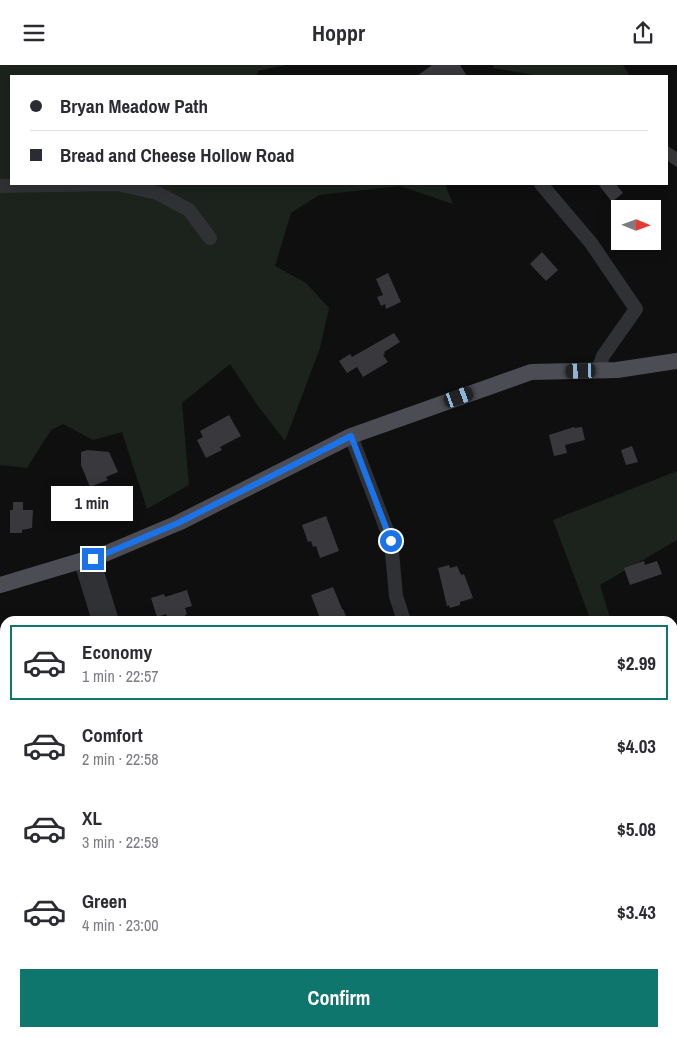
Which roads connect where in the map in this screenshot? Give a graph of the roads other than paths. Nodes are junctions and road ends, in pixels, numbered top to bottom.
1 (58, 185) edge
2 (121, 185) edge
3 (542, 185) edge
4 (0, 186) edge
5 (210, 238) dead end
6 (677, 361) edge
7 (598, 370) junction
8 (351, 436) junction
9 (87, 560) junction
10 (0, 585) edge
11 (98, 616) edge
12 (110, 616) edge
13 (402, 616) edge

1 - 4 street
2 - 5 street
3 - 7 street
6 - 7 main road
7 - 8 main road
8 - 9 main road
8 - 13 street
9 - 10 main road
9 - 11 street
9 - 12 street

